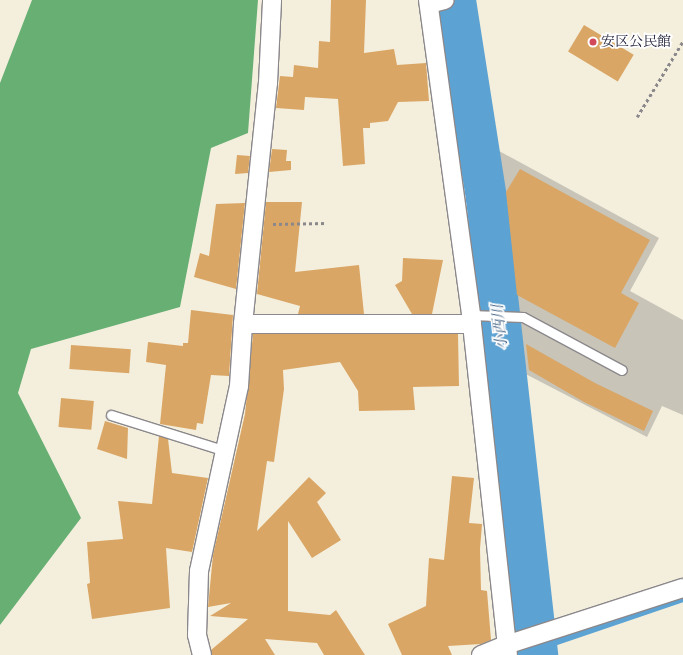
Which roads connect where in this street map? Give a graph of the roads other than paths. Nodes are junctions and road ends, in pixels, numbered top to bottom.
1 (272, 0) edge
2 (434, 1) edge
3 (472, 319) junction
4 (243, 324) junction
5 (622, 370) dead end
6 (111, 415) dead end
7 (223, 450) junction
8 (683, 588) edge
9 (507, 650) edge
10 (202, 655) edge
11 (481, 655) edge

1 - 4 street
2 - 3 street
3 - 4 street
3 - 5 lane
3 - 9 street
4 - 7 street
6 - 7 lane
7 - 10 street
8 - 9 street
9 - 11 street

